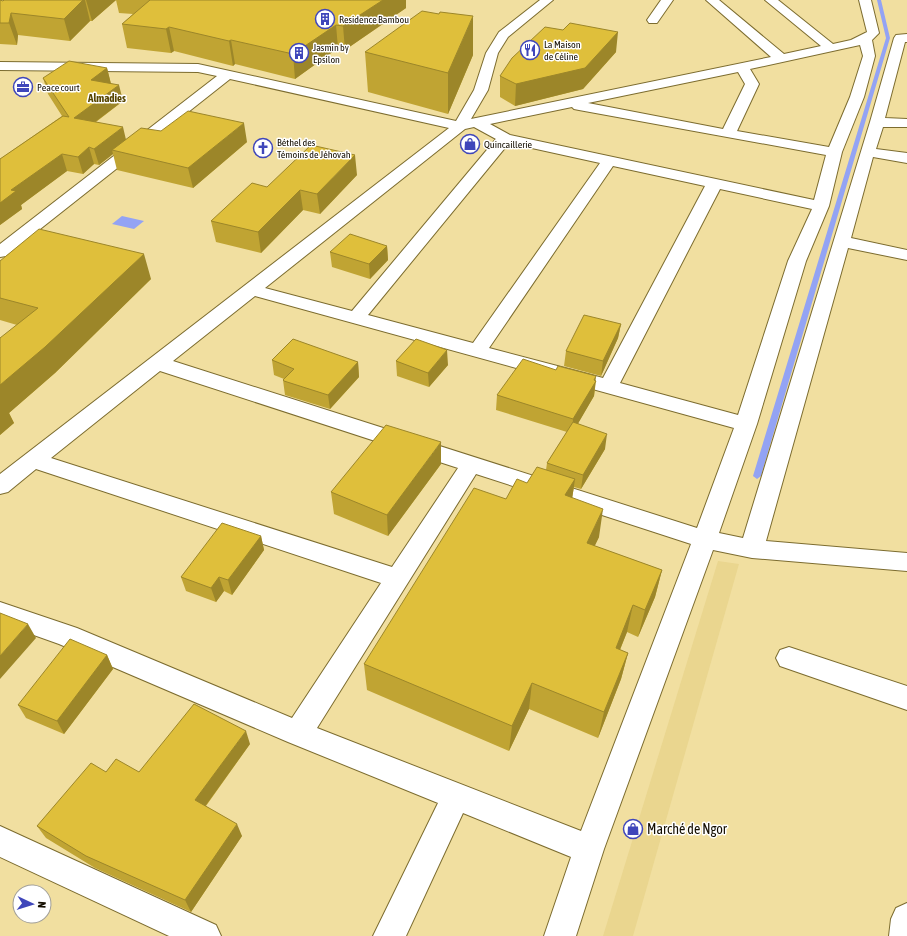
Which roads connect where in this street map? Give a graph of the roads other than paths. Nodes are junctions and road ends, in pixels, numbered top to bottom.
1 (547, 0) edge
2 (667, 0) edge
3 (712, 0) edge
4 (770, 0) edge
5 (865, 0) edge
6 (653, 20) dead end
7 (907, 38) edge
8 (865, 39) junction
9 (831, 48) junction
10 (782, 59) junction
11 (7, 66) edge
12 (742, 67) junction
13 (228, 74) junction
14 (0, 75) edge
15 (568, 104) junction
16 (877, 122) junction
17 (907, 123) edge
18 (468, 124) junction
19 (728, 134) junction
20 (506, 138) junction
21 (834, 152) junction
22 (867, 152) junction
23 (907, 158) edge
24 (609, 161) junction
25 (715, 183) junction
26 (820, 206) junction
27 (841, 241) junction
28 (0, 252) edge
29 (907, 255) edge
30 (250, 289) junction
31 (356, 318) junction
32 (477, 351) junction
33 (157, 363) junction
34 (608, 387) junction
35 (746, 424) junction
36 (33, 460) junction
37 (472, 463) junction
38 (0, 486) edge
39 (705, 539) junction
40 (752, 549) junction
41 (907, 562) edge
42 (397, 579) junction
43 (0, 612) edge
44 (789, 658) dead end
45 (907, 698) edge
46 (298, 733) junction
47 (456, 796) junction
48 (0, 841) edge
49 (589, 849) junction
50 (205, 936) edge
51 (389, 936) edge
52 (560, 936) edge

1 - 18 street
2 - 6 street
3 - 10 street
4 - 9 street
5 - 8 street
7 - 16 street
8 - 9 street
8 - 21 street
9 - 10 street
10 - 12 street
11 - 13 street
11 - 14 street
12 - 15 street
12 - 19 street
13 - 18 street
13 - 28 street
15 - 18 street
15 - 19 street
16 - 17 street
16 - 22 street
18 - 20 street
18 - 30 street
19 - 21 street
20 - 24 street
20 - 31 street
21 - 26 street
22 - 23 street
22 - 27 street
24 - 25 street
24 - 32 street
25 - 26 street
25 - 34 street
26 - 35 street
27 - 29 street
27 - 40 street
30 - 31 street
30 - 33 street
31 - 32 street
32 - 34 street
33 - 36 street
33 - 37 street
34 - 35 street
35 - 39 street
36 - 38 street
36 - 42 street
37 - 39 street
37 - 42 street
39 - 40 street
39 - 49 street
40 - 41 street
42 - 46 street
43 - 46 street
44 - 45 street
46 - 47 street
47 - 49 street
47 - 51 street
48 - 50 street
49 - 52 street

